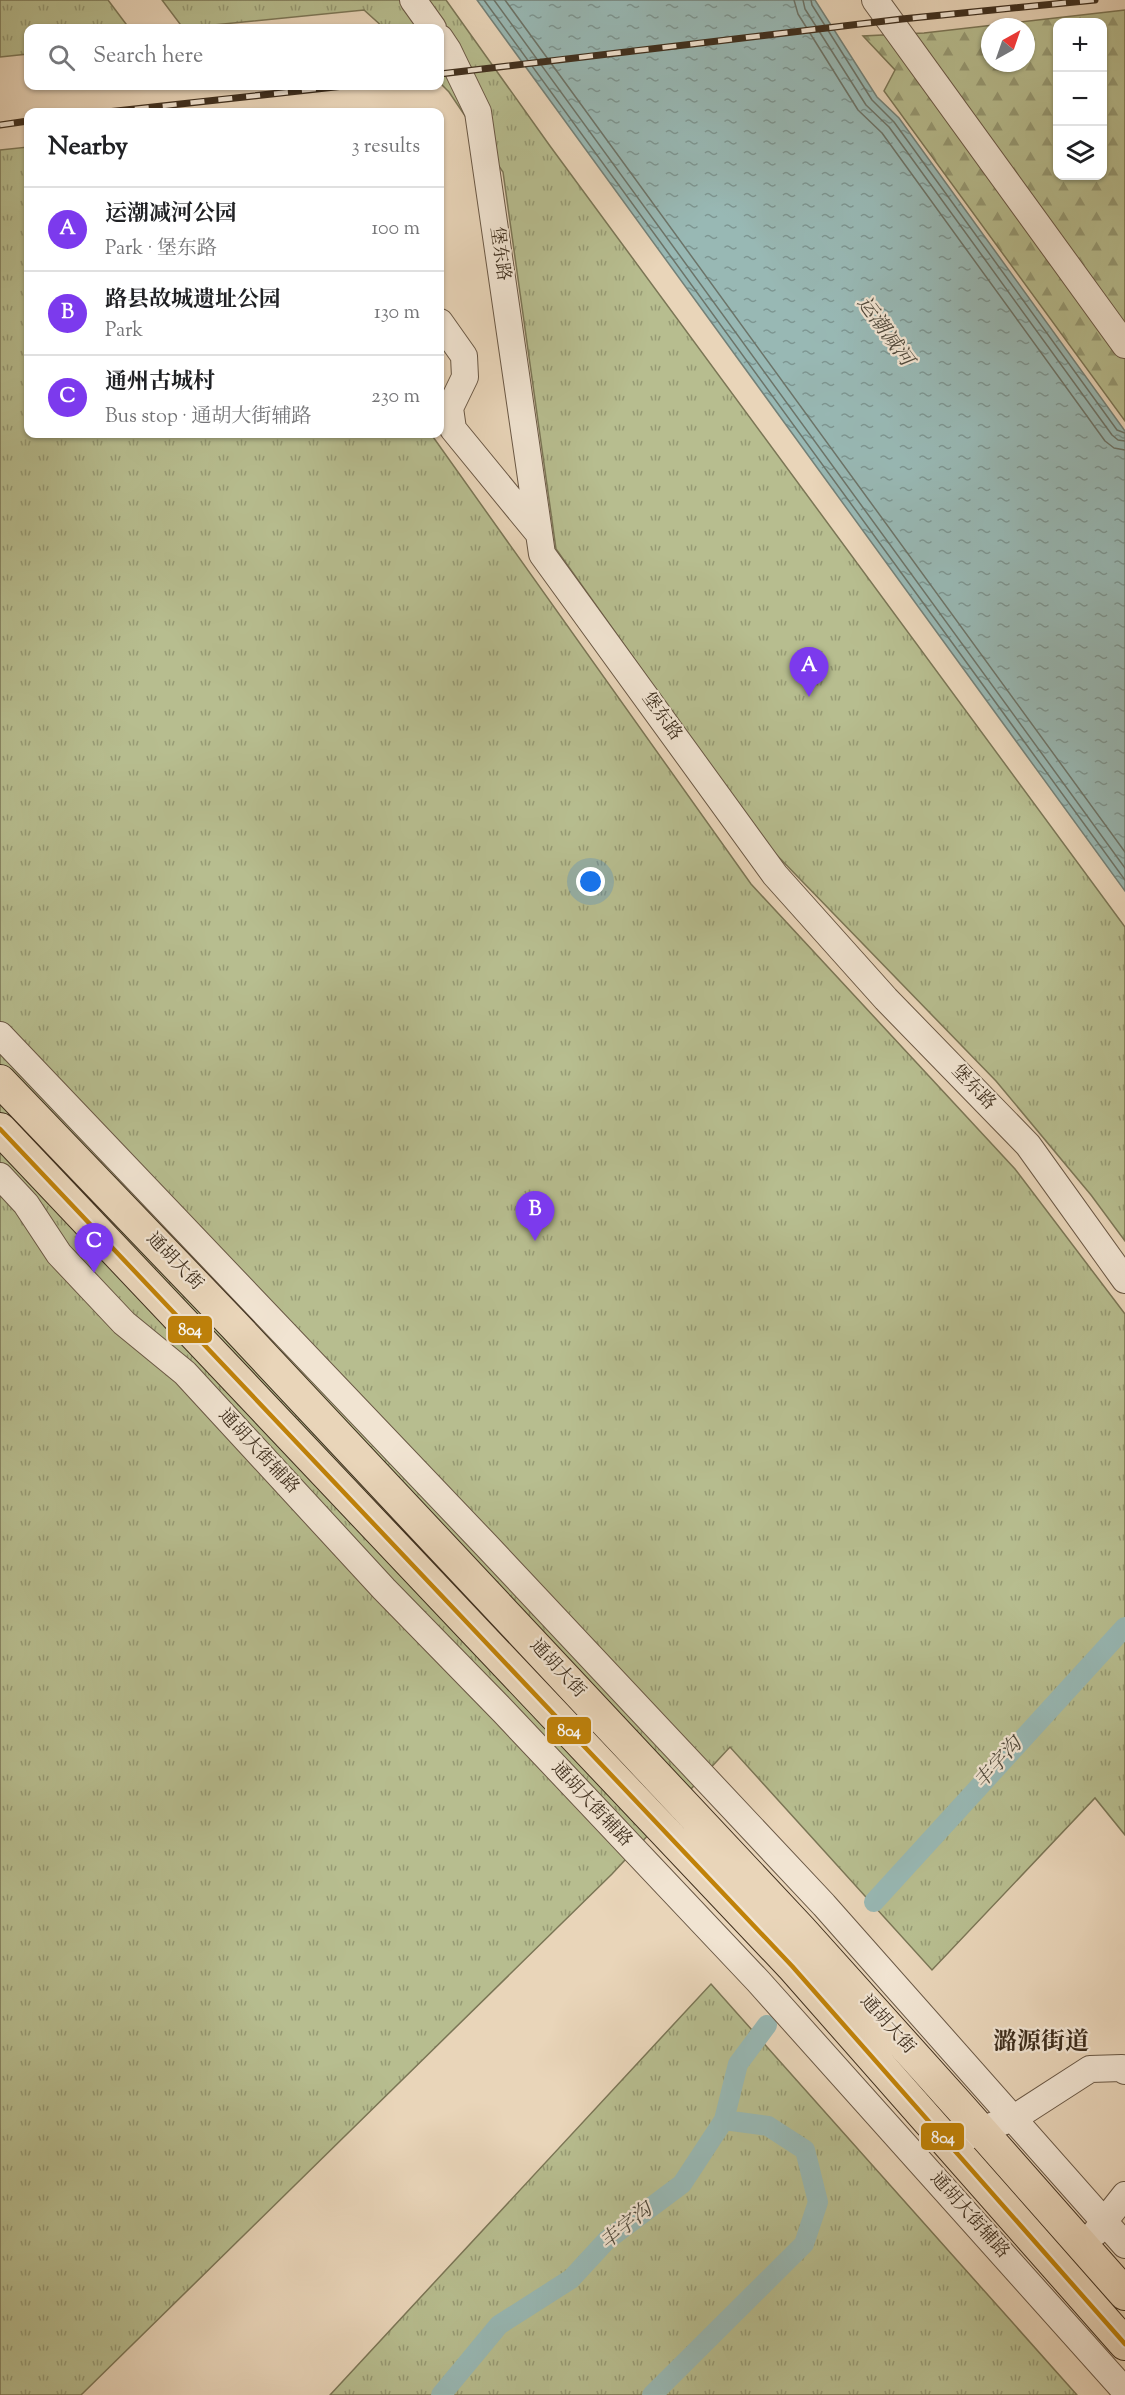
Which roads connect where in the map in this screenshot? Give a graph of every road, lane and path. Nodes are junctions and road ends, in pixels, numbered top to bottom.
1 (413, 0) edge
2 (875, 0) edge
3 (430, 24) edge
4 (444, 44) edge
5 (444, 328) edge
6 (1125, 345) edge
7 (539, 534) junction
8 (0, 1035) edge
9 (0, 1081) edge
10 (0, 1129) edge
11 (0, 1176) edge
12 (1125, 1280) edge
13 (1125, 2071) edge
14 (1014, 2118) junction
15 (980, 2130) junction
16 (950, 2146) junction
17 (1125, 2195) edge
18 (1105, 2222) junction
19 (1125, 2246) edge
20 (1083, 2247) junction
21 (1119, 2278) edge
22 (1125, 2344) edge
23 (1125, 2391) edge

1 - 3 street
2 - 6 street
4 - 7 street, 堡东路
5 - 7 street
7 - 12 street, 堡东路
8 - 14 street
9 - 15 main road, 通胡大街
10 - 16 main road, 通胡大街
11 - 23 street, 通胡大街辅路
13 - 14 street
14 - 15 street
14 - 18 street
15 - 16 street
15 - 20 main road, 通胡大街
16 - 22 main road, 通胡大街
17 - 18 street
18 - 19 street
18 - 20 street
20 - 21 main road, 通胡大街

